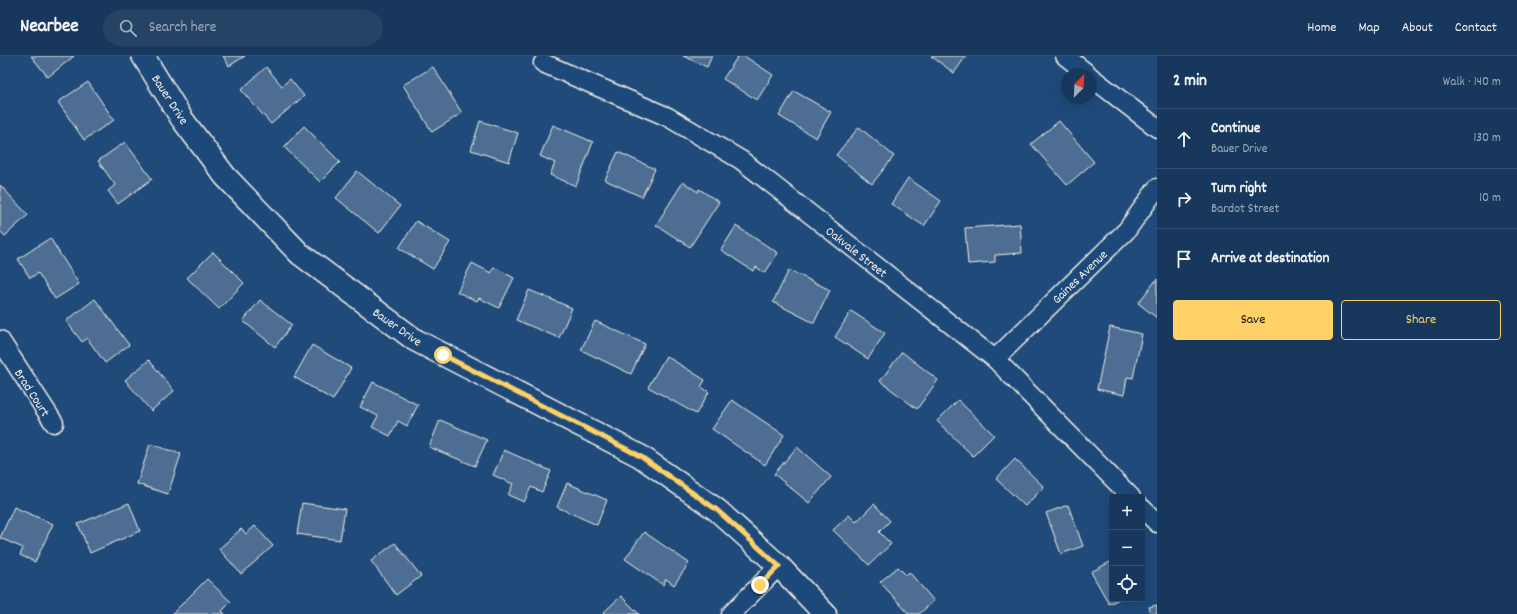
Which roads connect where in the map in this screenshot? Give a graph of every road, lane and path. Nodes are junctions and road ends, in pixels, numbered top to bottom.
1 (143, 56) edge
2 (1065, 56) edge
3 (543, 63) dead end
4 (1080, 68) edge
5 (1097, 82) edge
6 (1157, 128) edge
7 (1157, 188) edge
8 (0, 340) edge
9 (995, 359) junction
10 (54, 423) dead end
11 (1128, 494) edge
12 (1145, 511) edge
13 (1157, 523) edge
14 (779, 566) junction
15 (731, 614) edge
16 (825, 614) edge

1 - 14 street, Bauer Drive
2 - 4 street
3 - 9 street, Oakvale Street
5 - 6 street
7 - 9 street, Gaines Avenue
8 - 10 street, Brad Court
9 - 11 street, Oakvale Street
12 - 13 street
14 - 15 street
14 - 16 street, Bauer Drive

